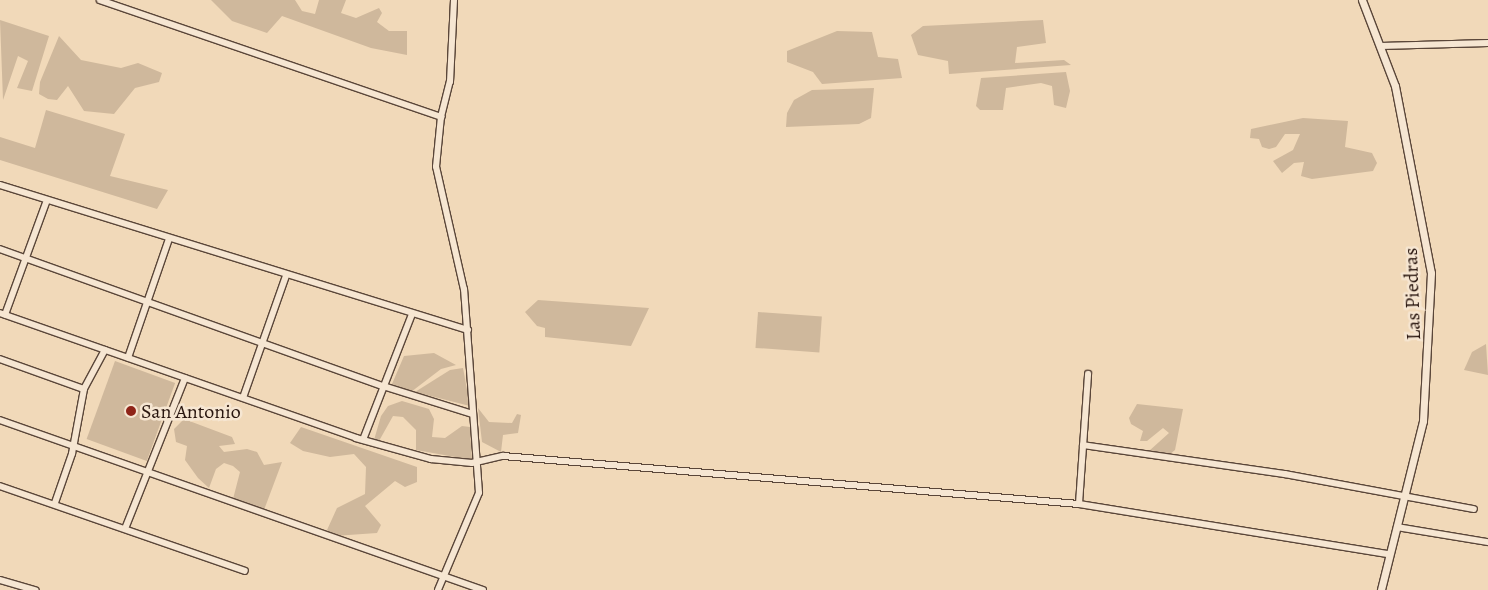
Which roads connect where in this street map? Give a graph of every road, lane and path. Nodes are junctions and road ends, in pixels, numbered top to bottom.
1 (100, 0) edge
2 (454, 0) edge
3 (1362, 0) edge
4 (1488, 43) edge
5 (1381, 46) junction
6 (441, 117) junction
7 (0, 186) edge
8 (47, 200) junction
9 (169, 239) junction
10 (0, 249) edge
11 (26, 258) junction
12 (286, 276) junction
13 (148, 301) junction
14 (3, 314) edge
15 (412, 314) junction
16 (468, 330) junction
17 (263, 342) junction
18 (105, 350) junction
19 (128, 358) junction
20 (0, 359) edge
21 (1088, 374) dead end
22 (185, 378) junction
23 (383, 386) junction
24 (84, 389) junction
25 (243, 398) junction
26 (473, 414) junction
27 (0, 420) edge
28 (362, 440) junction
29 (1083, 445) junction
30 (72, 446) junction
31 (480, 461) junction
32 (147, 473) junction
33 (0, 486) edge
34 (1405, 498) junction
35 (54, 504) junction
36 (1079, 504) junction
37 (1474, 509) dead end
38 (1397, 527) junction
39 (125, 528) junction
40 (1488, 542) edge
41 (1389, 554) junction
42 (245, 571) dead end
43 (441, 577) junction
44 (0, 580) edge
45 (36, 590) edge
46 (438, 590) edge
47 (483, 590) edge
48 (1381, 590) edge

1 - 6 street
2 - 6 street
3 - 5 street, Las Piedras
4 - 5 street
5 - 34 street, Las Piedras
6 - 16 street
7 - 8 street
8 - 9 street
8 - 11 street
9 - 12 street
9 - 13 street
10 - 11 street
11 - 13 street
11 - 14 street
12 - 15 street
12 - 17 street
13 - 17 street
13 - 19 street
14 - 18 street
15 - 16 street
15 - 23 street
16 - 26 street
17 - 23 street
17 - 25 street
18 - 19 street
18 - 24 street
19 - 22 street
20 - 24 street
21 - 29 street
22 - 25 street
22 - 32 street
23 - 26 street
23 - 28 street
24 - 30 street
25 - 28 street
26 - 31 street
27 - 30 street
28 - 31 street
29 - 34 street
29 - 36 street
30 - 32 street
30 - 35 street
31 - 36 street
31 - 43 street
32 - 39 street
32 - 43 street
33 - 35 street
34 - 37 street
34 - 38 street, Las Piedras
35 - 39 street
36 - 41 street
38 - 40 street
38 - 41 street, Las Piedras
39 - 42 street
41 - 48 street, Las Piedras
43 - 46 street
43 - 47 street
44 - 45 street

